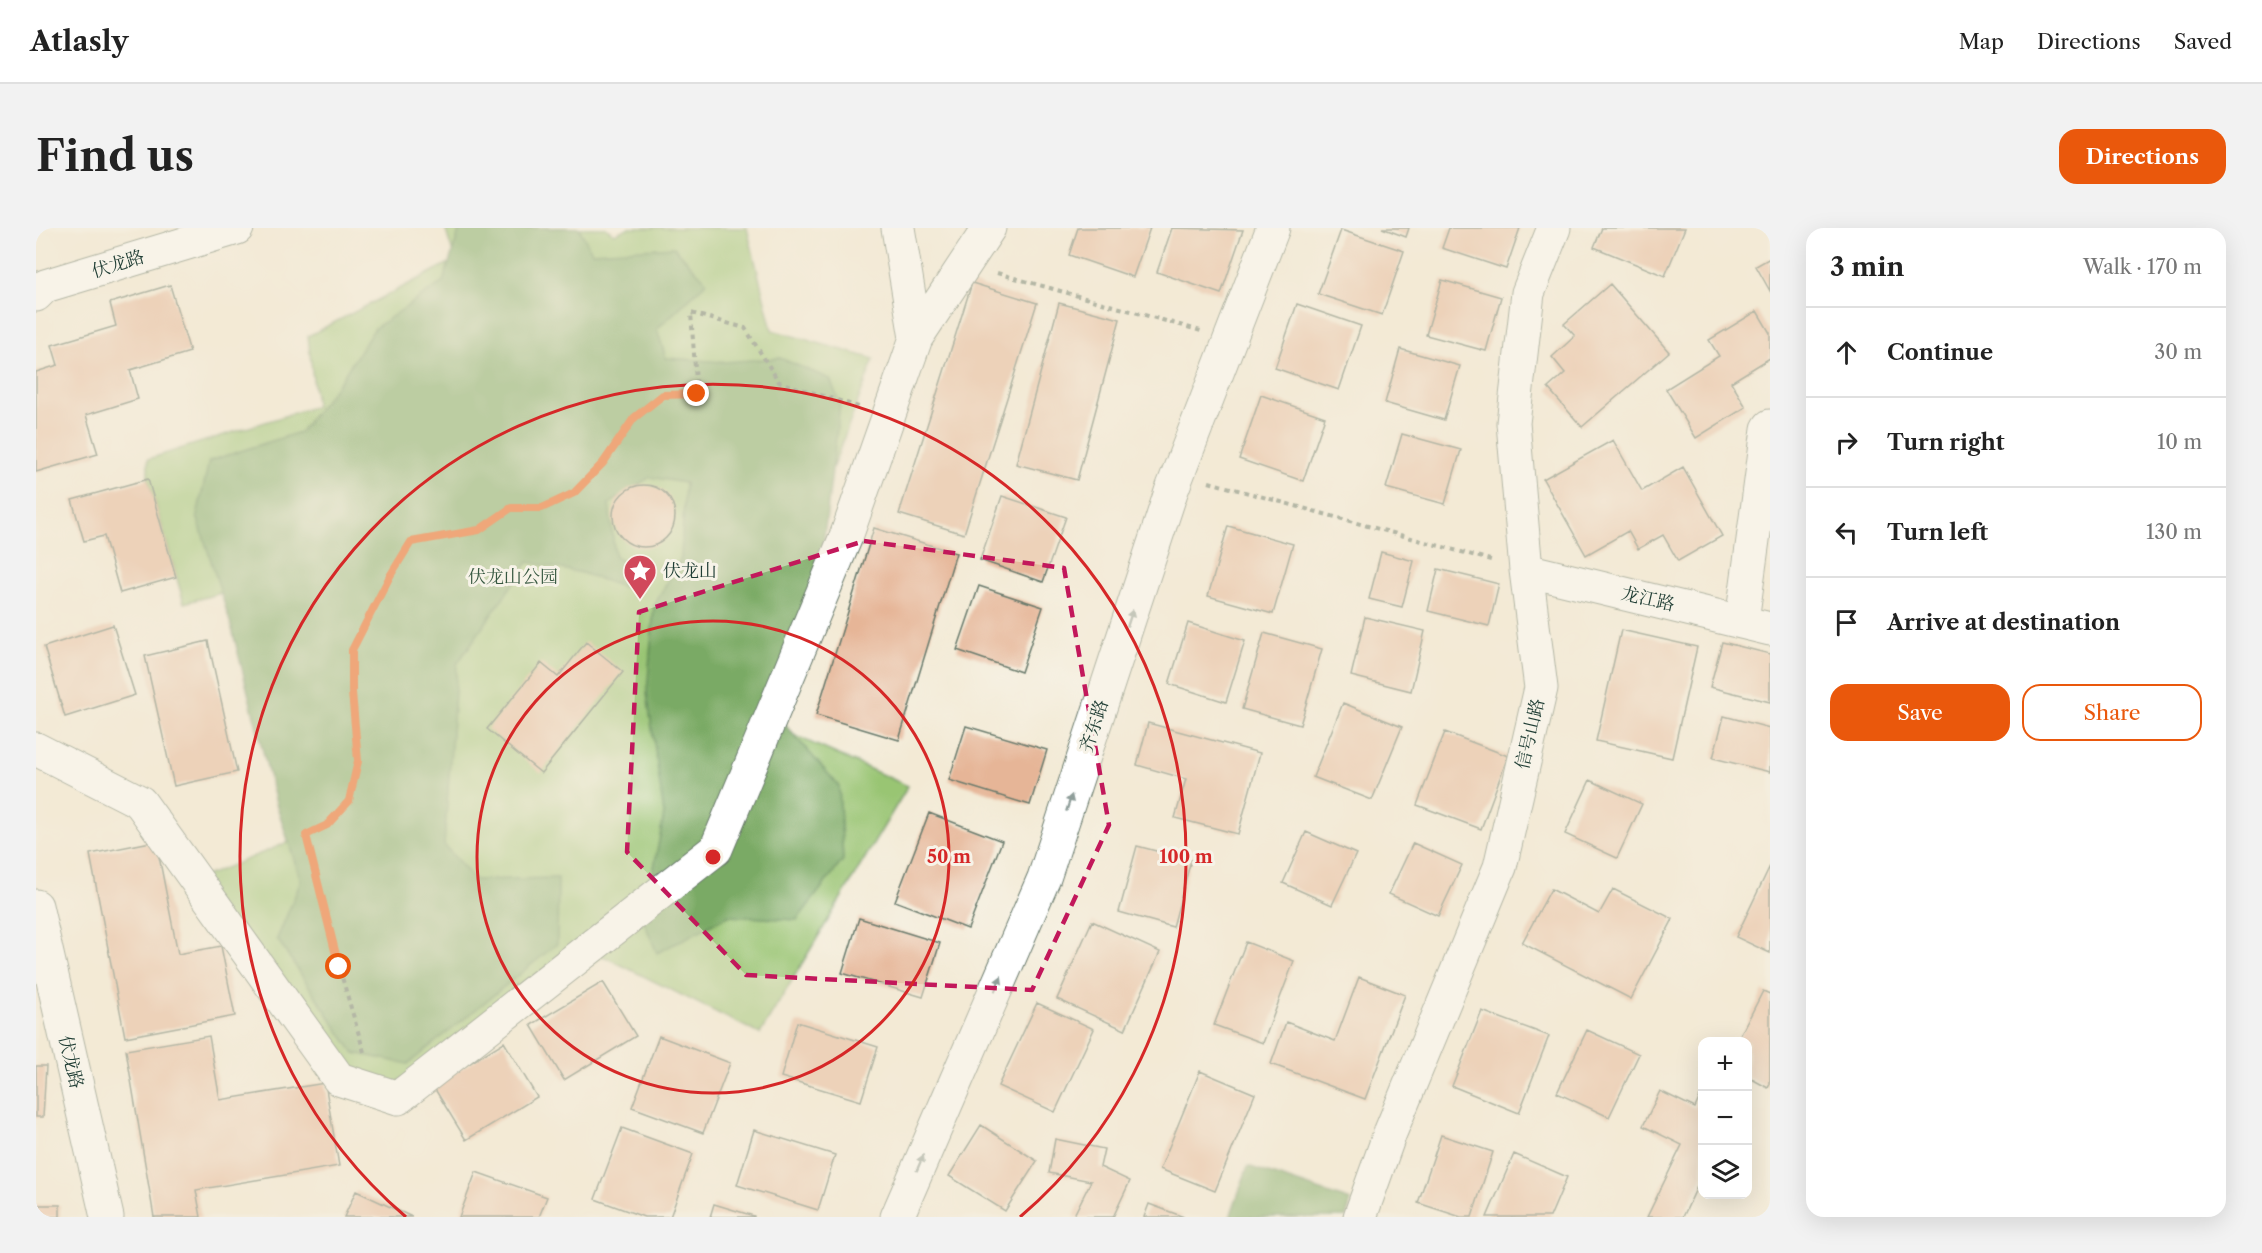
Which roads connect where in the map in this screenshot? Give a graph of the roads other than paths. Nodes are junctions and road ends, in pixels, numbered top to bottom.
1 (237, 228) edge
2 (898, 228) edge
3 (988, 228) edge
4 (1273, 228) edge
5 (1554, 228) edge
6 (36, 296) edge
7 (916, 338) junction
8 (1770, 426) edge
9 (1526, 570) junction
10 (1756, 625) edge
11 (36, 749) edge
12 (36, 906) edge
13 (107, 1217) edge
14 (897, 1217) edge
15 (1360, 1217) edge

1 - 6 street, 伏龙路
2 - 7 street
3 - 7 street
14 -> 4 street, 齐东路
5 - 9 street, 信号山路
7 - 11 street
8 - 10 street
9 - 10 street, 龙江路
9 - 15 street, 信号山路
12 - 13 street, 伏龙路

